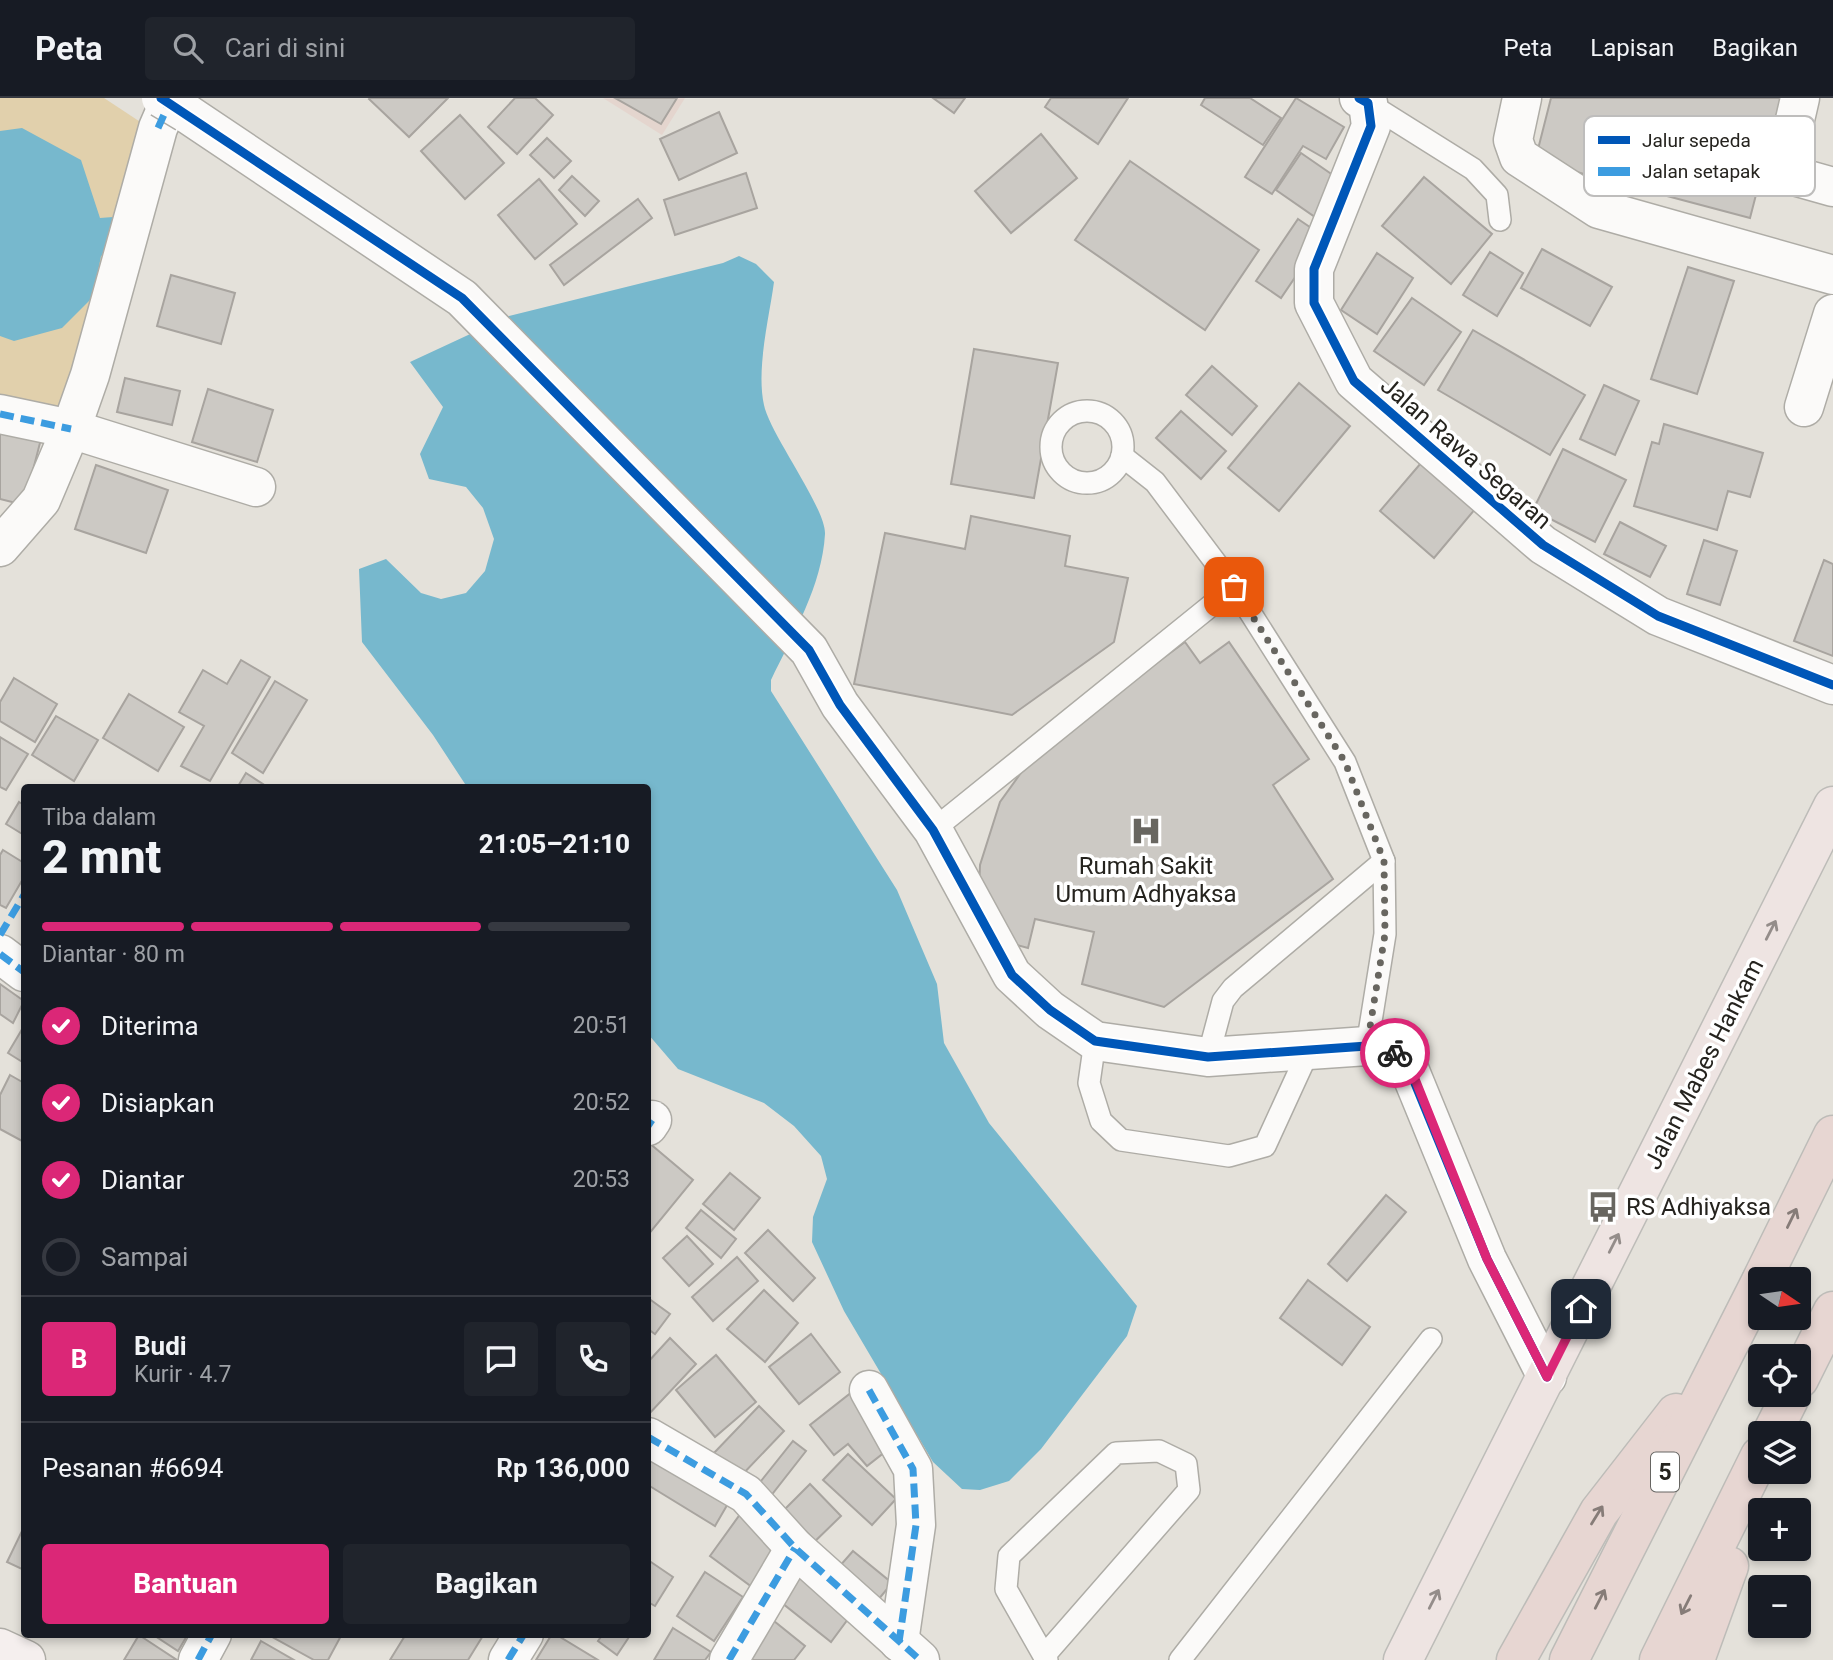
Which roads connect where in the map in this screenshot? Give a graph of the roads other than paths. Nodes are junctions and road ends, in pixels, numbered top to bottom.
1 (1522, 98) edge
2 (1800, 98) edge
3 (1363, 100) edge
4 (173, 103) edge
5 (1796, 116) edge
6 (1815, 182) edge
7 (1833, 187) edge
8 (1500, 220) dead end
9 (1833, 275) edge
10 (1833, 314) edge
11 (1804, 407) dead end
12 (0, 414) edge
13 (71, 429) junction
14 (1122, 456) dead end
15 (256, 487) dead end
16 (0, 547) edge
17 (1234, 587) junction
18 (1833, 685) edge
19 (1833, 806) edge
20 (933, 830) junction
21 (1384, 861) junction
22 (0, 954) edge
23 (21, 970) edge
24 (1095, 1041) junction
25 (1367, 1046) junction
26 (1309, 1050) junction
27 (1208, 1057) junction
28 (1833, 1135) edge
29 (1768, 1267) edge
30 (1748, 1307) edge
31 (1833, 1311) edge
32 (1431, 1339) dead end
33 (1732, 1340) junction
34 (1811, 1356) edge
35 (1547, 1377) junction
36 (869, 1390) dead end
37 (651, 1439) edge
38 (1748, 1480) edge
39 (1760, 1484) edge
40 (795, 1548) junction
41 (210, 1638) edge
42 (522, 1638) edge
43 (0, 1648) edge
44 (909, 1651) edge
45 (1046, 1658) edge
46 (26, 1660) edge
47 (198, 1660) edge
48 (508, 1660) edge
49 (729, 1660) edge
50 (1180, 1660) edge
51 (1404, 1660) edge
52 (1516, 1660) edge
53 (1569, 1660) edge
54 (1658, 1660) edge
55 (1695, 1660) edge

1 - 9 street
2 - 5 street
3 - 8 lane
3 - 18 street, Jalan Rawa Segaran
4 - 13 street
4 - 20 street
6 - 7 street
10 - 11 street
12 - 13 street
13 - 15 street
13 - 16 street
14 - 17 lane
17 - 20 lane
17 - 21 lane
35 -> 19 main road, Jalan Mabes Hankam
20 - 24 street
21 - 25 lane
21 - 27 lane
22 - 23 street
24 - 26 lane
24 - 27 street
25 - 26 street
25 - 35 street
26 - 27 street
29 -> 28 highway, 5
30 - 33 highway, 5
31 - 34 highway
32 - 50 lane
52 -> 33 highway
53 -> 33 highway, 5
51 -> 35 main road, Jalan Mabes Hankam
36 - 44 street
37 - 40 street
38 -> 54 highway
39 - 55 highway
40 - 44 street
40 - 49 street
41 - 47 street
42 - 48 street
43 - 46 main road
45 - 45 lane

